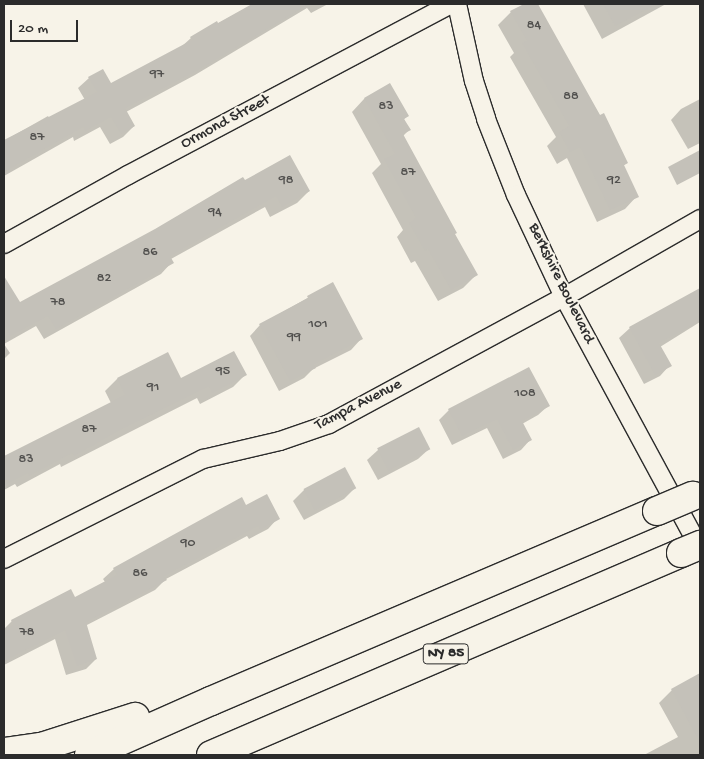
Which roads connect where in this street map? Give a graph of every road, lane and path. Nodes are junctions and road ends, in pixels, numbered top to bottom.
1 (451, 4) edge
2 (457, 4) edge
3 (700, 219) edge
4 (4, 244) edge
5 (564, 297) junction
6 (696, 494) edge
7 (694, 549) edge
8 (4, 560) edge
9 (325, 652) junction
10 (347, 696) junction
11 (4, 752) edge
12 (89, 755) edge
13 (210, 755) edge
14 (235, 755) edge

1 - 4 street, Ormond Street
2 - 5 street, Berkshire Boulevard
3 - 5 street, Tampa Avenue
5 - 7 street, Berkshire Boulevard
5 - 8 street, Tampa Avenue
6 - 9 highway, bridge
7 - 10 highway, NY 85
9 - 11 highway
9 - 12 highway
10 - 13 highway, NY 85
10 - 14 highway

